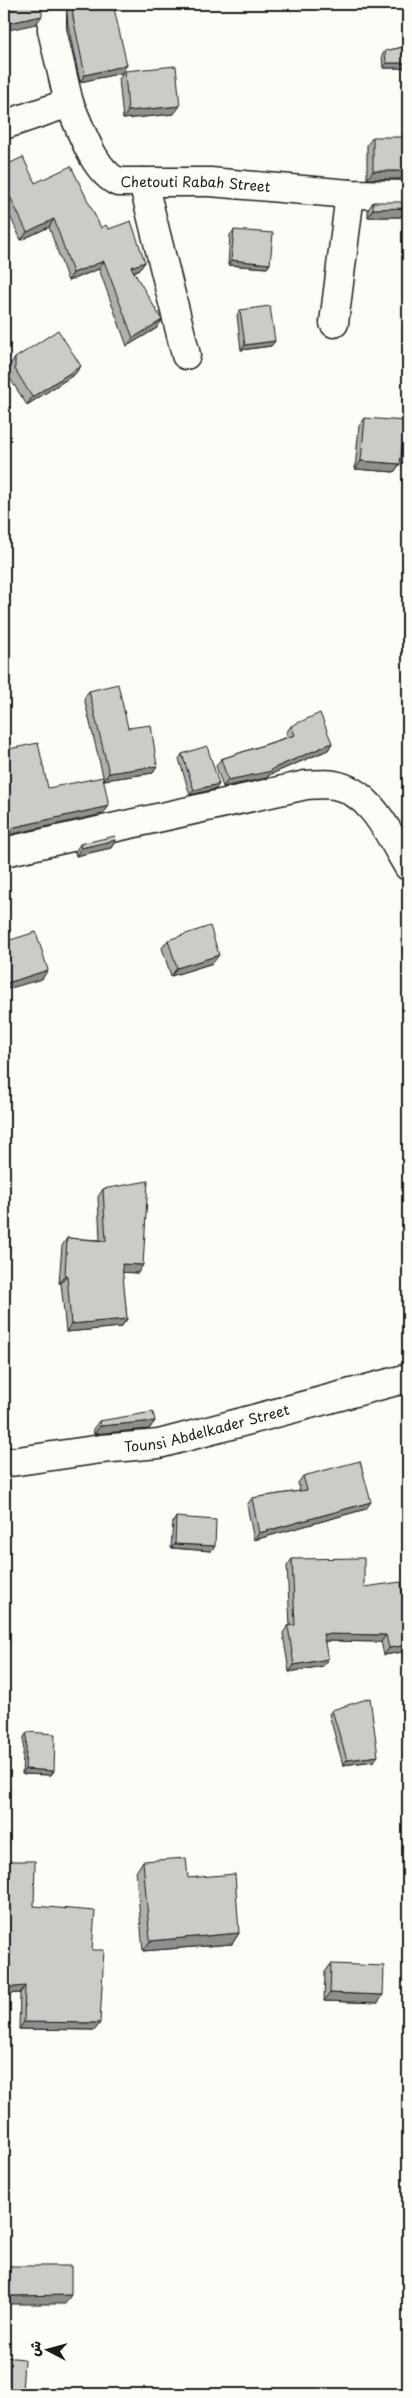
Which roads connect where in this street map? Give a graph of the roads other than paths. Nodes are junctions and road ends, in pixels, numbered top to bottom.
1 (52, 4) edge
2 (69, 102) junction
3 (4, 125) edge
4 (143, 182) junction
5 (350, 194) junction
6 (408, 195) edge
7 (334, 323) dead end
8 (186, 354) dead end
9 (4, 852) edge
10 (408, 866) edge
11 (408, 1378) edge
12 (4, 1462) edge

1 - 2 street, Chetouti Rabah Street
2 - 3 street
2 - 4 street, Chetouti Rabah Street
4 - 5 street, Chetouti Rabah Street
4 - 8 street
5 - 6 street, Chetouti Rabah Street
5 - 7 street
9 - 10 street
11 - 12 street, Tounsi Abdelkader Street

